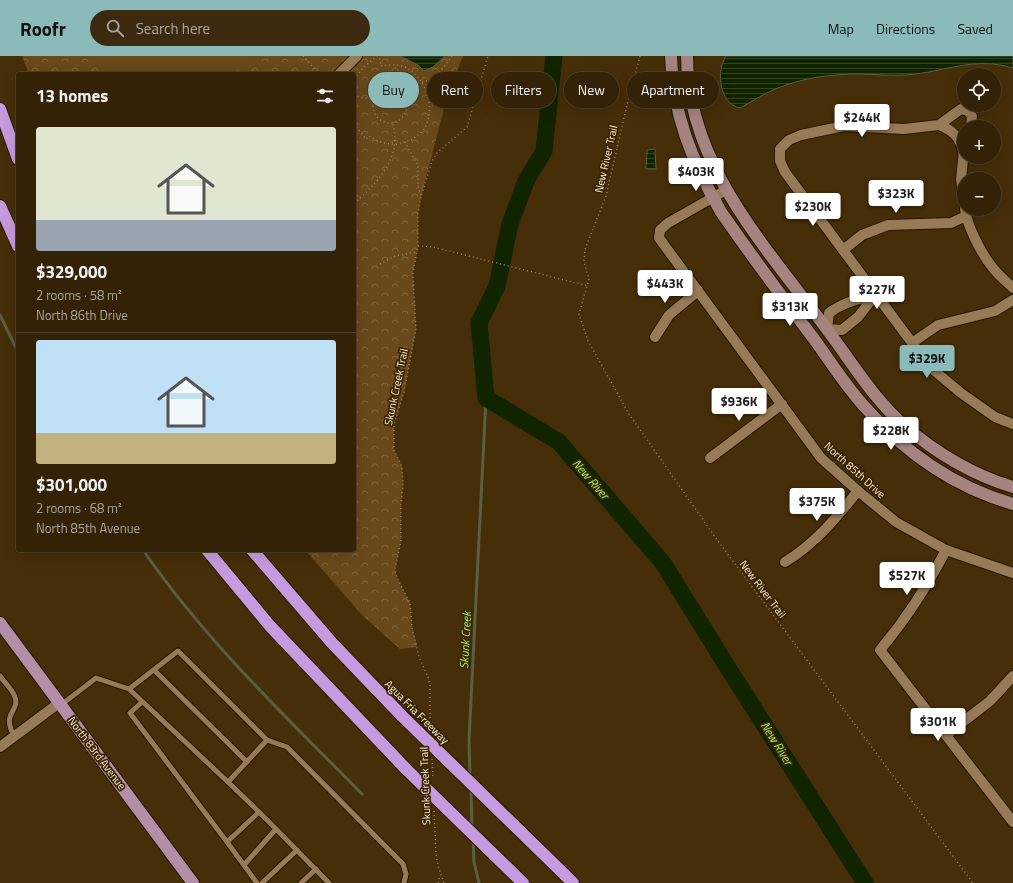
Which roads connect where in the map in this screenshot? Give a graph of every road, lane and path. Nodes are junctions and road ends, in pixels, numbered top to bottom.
1 (303, 56) edge
2 (357, 56) edge
3 (378, 56) edge
4 (452, 56) edge
5 (488, 56) edge
6 (640, 56) edge
7 (671, 56) edge
8 (687, 56) edge
9 (317, 72) edge
10 (341, 72) edge
11 (356, 77) edge
12 (421, 82) junction
13 (356, 96) edge
14 (368, 99) edge
15 (373, 108) edge
16 (407, 108) edge
17 (0, 109) edge
18 (972, 120) edge
19 (392, 122) junction
20 (939, 125) junction
21 (356, 126) edge
22 (957, 136) edge
23 (405, 142) junction
24 (396, 144) junction
25 (16, 153) edge
26 (726, 190) junction
27 (421, 197) junction
28 (712, 197) junction
29 (356, 201) edge
30 (0, 206) edge
31 (961, 216) edge
32 (967, 216) edge
33 (16, 242) edge
34 (418, 246) junction
35 (843, 250) junction
36 (416, 252) junction
37 (380, 264) dead end
38 (588, 286) junction
39 (1013, 288) edge
40 (698, 291) junction
41 (876, 294) junction
42 (1013, 300) edge
43 (848, 302) junction
44 (858, 317) junction
45 (827, 329) junction
46 (655, 337) dead end
47 (814, 339) junction
48 (912, 343) junction
49 (782, 404) junction
50 (1012, 422) edge
51 (710, 458) dead end
52 (1013, 487) edge
53 (858, 491) junction
54 (1013, 504) edge
55 (946, 550) junction
56 (209, 552) edge
57 (254, 552) edge
58 (785, 562) dead end
59 (1013, 573) edge
60 (0, 623) edge
61 (154, 670) junction
62 (0, 676) edge
63 (1013, 676) edge
64 (129, 689) junction
65 (142, 702) junction
66 (60, 704) junction
67 (431, 734) dead end
68 (946, 735) junction
69 (14, 736) junction
70 (267, 740) junction
71 (0, 747) edge
72 (432, 757) dead end
73 (247, 762) junction
74 (433, 780) dead end
75 (228, 782) junction
76 (434, 811) dead end
77 (259, 812) junction
78 (1013, 822) edge
79 (276, 829) junction
80 (227, 842) junction
81 (297, 850) junction
82 (244, 865) junction
83 (316, 869) junction
84 (440, 876) junction
85 (193, 883) edge
86 (257, 883) edge
87 (262, 883) edge
88 (301, 883) edge
89 (329, 883) edge
90 (404, 883) edge
91 (438, 883) edge
92 (444, 883) edge
93 (523, 883) edge
94 (573, 883) edge
95 (973, 883) edge

1 - 9 path
2 - 10 street
3 - 11 path
3 - 12 path
4 - 12 path
5 - 27 path, Skunk Creek Trail
6 - 38 path, New River Trail
7 - 28 street
8 - 26 street
12 - 23 path
13 - 14 path
15 - 19 path
16 - 19 path
17 - 25 highway
18 - 20 street
19 - 24 path
20 - 22 street
20 - 35 street
21 - 24 path
23 - 24 path
23 - 27 path
24 - 29 path
26 - 28 street
26 - 45 street
27 - 34 path, Skunk Creek Trail
28 - 40 street, North 85th Drive
28 - 47 street
30 - 33 highway
31 - 35 street
32 - 39 street
34 - 36 path, Skunk Creek Trail
34 - 38 path
35 - 41 street
36 - 37 path
36 - 67 path, Skunk Creek Trail
38 - 95 path, New River Trail
40 - 46 street
40 - 49 street, North 85th Drive
41 - 43 street
41 - 44 street
41 - 48 street
42 - 48 street
43 - 44 street
43 - 45 street
44 - 45 street
45 - 47 street
45 - 52 street
47 - 54 street
48 - 50 street
49 - 51 street
49 - 53 street, North 85th Drive
53 - 55 street, North 85th Drive
53 - 58 street
55 - 59 street, North 85th Drive
55 - 68 street
56 - 93 highway, bridge
57 - 94 highway, Agua Fria Freeway, bridge
60 - 66 main road, North 83rd Avenue
61 - 64 lane
61 - 70 lane
61 - 73 lane
62 - 69 lane
63 - 68 street
64 - 65 lane
64 - 66 lane
65 - 75 lane
65 - 80 lane
66 - 69 street
66 - 85 main road, North 83rd Avenue
68 - 78 street
69 - 71 street
70 - 73 lane
70 - 90 lane
72 - 74 path, Skunk Creek Trail
73 - 75 lane
75 - 77 lane
76 - 84 path, Skunk Creek Trail
77 - 79 lane
77 - 80 lane
79 - 81 lane
79 - 82 lane
80 - 82 lane
81 - 83 lane
81 - 87 lane
82 - 86 lane
83 - 88 lane
83 - 89 lane
84 - 91 path, Skunk Creek Trail
84 - 92 path, Skunk Creek Trail

